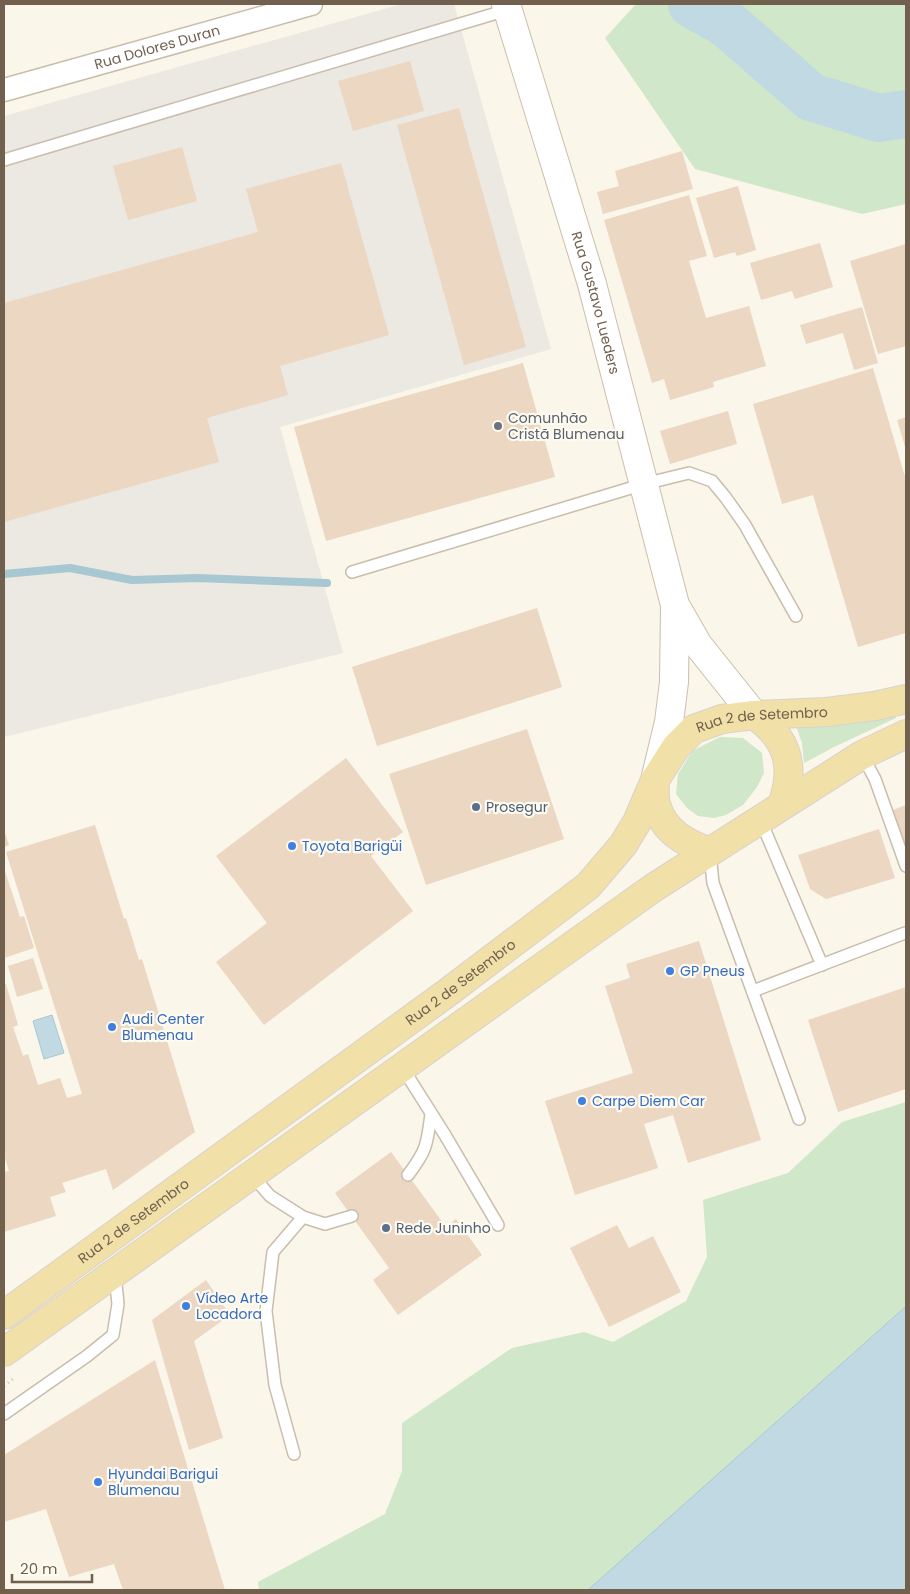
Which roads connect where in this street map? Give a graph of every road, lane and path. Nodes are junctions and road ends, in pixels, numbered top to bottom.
1 (311, 4) edge
2 (507, 7) edge
3 (4, 90) edge
4 (4, 160) edge
5 (644, 484) junction
6 (352, 572) dead end
7 (676, 605) junction
8 (796, 616) dead end
9 (906, 699) edge
10 (754, 715) junction
11 (906, 734) edge
12 (862, 755) junction
13 (655, 780) junction
14 (771, 812) junction
15 (710, 852) junction
16 (906, 866) edge
17 (905, 933) dead end
18 (822, 965) junction
19 (753, 992) junction
20 (402, 1067) junction
21 (431, 1114) junction
22 (799, 1119) dead end
23 (252, 1175) junction
24 (408, 1175) dead end
25 (352, 1216) dead end
26 (303, 1217) junction
27 (498, 1225) dead end
28 (114, 1273) junction
29 (4, 1315) edge
30 (4, 1352) edge
31 (4, 1414) edge
32 (294, 1454) dead end

1 - 3 street, Rua Dolores Duran
2 - 4 lane
2 - 5 main road, Rua Gustavo Lueders
5 - 6 lane
5 - 7 main road, Rua Gustavo Lueders
5 - 8 lane
7 - 10 main road, Rua Gustavo Lueders
7 - 13 main road, Rua Gustavo Lueders
9 - 10 main road, Rua 2 de Setembro
10 - 13 main road, Rua 2 de Setembro
10 - 14 main road
11 - 12 main road
12 - 14 main road
12 - 16 lane
13 - 15 main road
13 - 29 main road, Rua 2 de Setembro
14 - 15 main road
14 - 18 lane
15 - 19 lane
15 - 20 main road
17 - 18 lane
18 - 19 lane
19 - 22 lane
20 - 21 lane
20 - 23 main road
21 - 24 lane
21 - 27 lane
23 - 26 lane
23 - 28 main road
25 - 26 lane
26 - 32 lane
28 - 30 main road
28 - 31 lane

